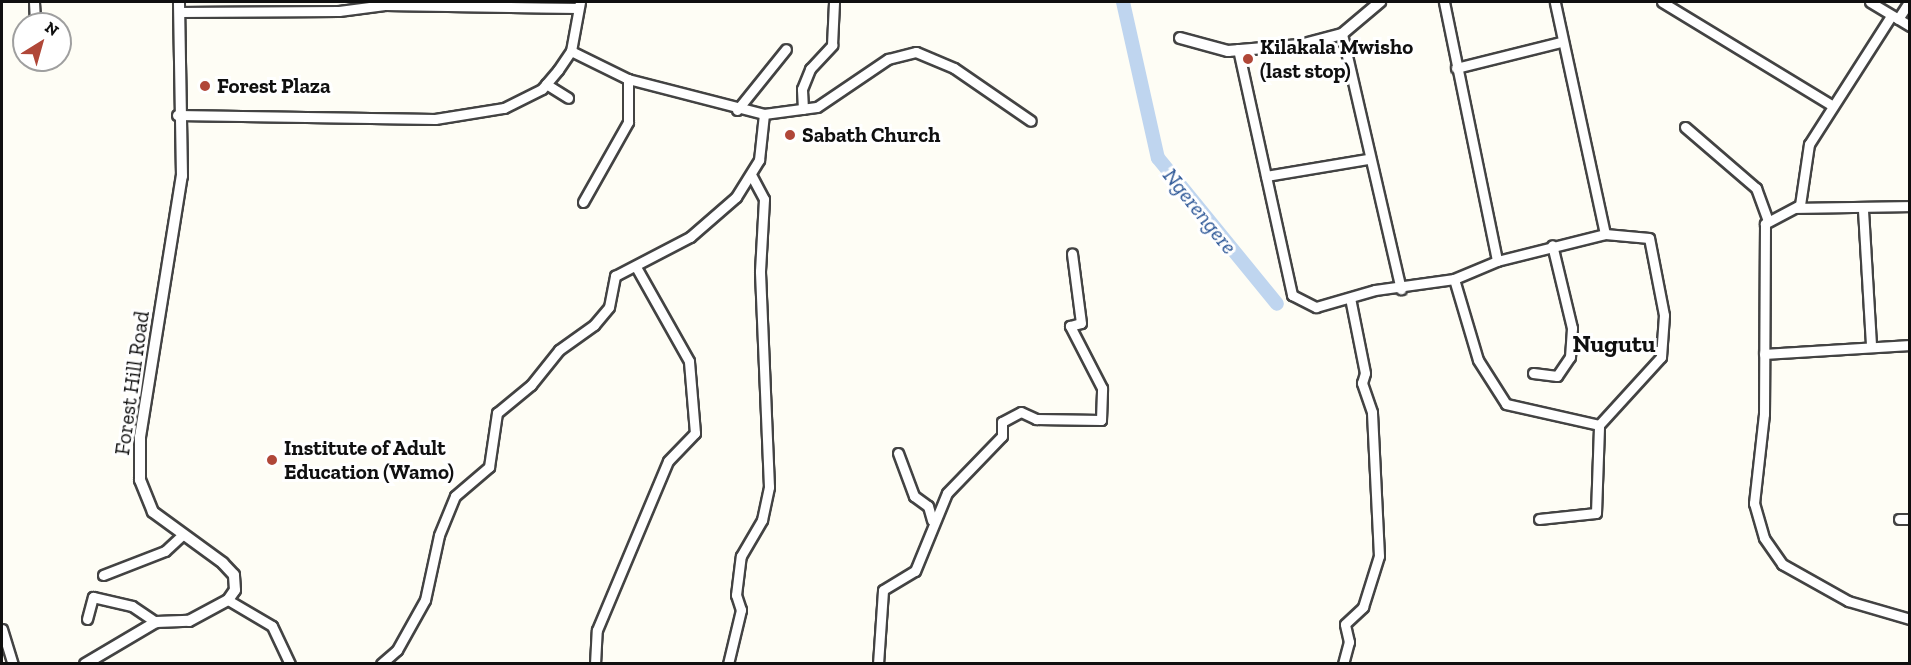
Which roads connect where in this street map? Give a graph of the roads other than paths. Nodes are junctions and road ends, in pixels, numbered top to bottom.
1 (834, 2) edge
2 (1380, 2) edge
3 (1444, 2) edge
4 (1555, 2) edge
5 (1662, 2) edge
6 (1870, 2) edge
7 (1909, 2) edge
8 (386, 3) edge
9 (579, 5) edge
10 (179, 7) edge
11 (1895, 18) junction
12 (1910, 26) edge
13 (1342, 34) junction
14 (1180, 38) dead end
15 (1560, 42) junction
16 (786, 49) dead end
17 (1238, 49) junction
18 (571, 51) junction
19 (1456, 68) junction
20 (628, 79) junction
21 (546, 84) junction
22 (568, 98) dead end
23 (1830, 104) junction
24 (803, 109) junction
25 (737, 110) junction
26 (764, 114) junction
27 (177, 115) junction
28 (1031, 122) dead end
29 (1685, 127) dead end
30 (1368, 159) junction
31 (752, 176) junction
32 (1266, 176) junction
33 (583, 202) dead end
34 (1910, 206) edge
35 (1796, 208) junction
36 (1863, 210) junction
37 (1767, 219) junction
38 (1605, 234) junction
39 (1552, 245) junction
40 (1072, 254) dead end
41 (1497, 261) junction
42 (636, 267) junction
43 (1454, 279) junction
44 (1401, 289) junction
45 (1350, 298) junction
46 (1910, 345) edge
47 (1871, 346) junction
48 (1764, 354) junction
49 (1533, 373) dead end
50 (1599, 425) junction
51 (898, 453) dead end
52 (1539, 519) dead end
53 (1899, 519) dead end
54 (1910, 519) edge
55 (932, 520) junction
56 (180, 537) junction
57 (103, 575) dead end
58 (228, 600) junction
59 (87, 619) dead end
60 (1910, 619) edge
61 (156, 622) junction
62 (2, 629) edge
63 (13, 663) edge
64 (85, 663) edge
65 (290, 663) edge
66 (381, 663) edge
67 (595, 663) edge
68 (728, 663) edge
69 (878, 663) edge
70 (1343, 663) edge

1 - 24 street
2 - 13 street
3 - 19 street
4 - 15 street
5 - 23 street
6 - 11 street
7 - 11 street
8 - 9 street
8 - 10 street
9 - 18 street
10 - 27 street, Forest Hill Road
11 - 12 street
11 - 23 street
13 - 17 street
13 - 30 street
14 - 17 street
15 - 19 street
15 - 38 street
16 - 25 street
17 - 32 street
18 - 20 street
18 - 21 street
19 - 41 street
20 - 25 street
20 - 33 street
21 - 22 street
21 - 27 street
23 - 35 street
24 - 26 street
24 - 28 street
25 - 26 street
26 - 31 street
27 - 56 street, Forest Hill Road
29 - 37 street
30 - 32 street
30 - 44 street
31 - 42 street
31 - 68 street
32 - 45 street
34 - 36 street
35 - 36 street
35 - 37 street
36 - 47 street
37 - 48 street
38 - 39 street
38 - 50 street
39 - 41 street
39 - 49 street
40 - 55 street
41 - 43 street
42 - 66 street
42 - 67 street
43 - 44 street
43 - 50 street
44 - 45 street
45 - 70 street
46 - 47 street
47 - 48 street
48 - 60 street
50 - 52 street
51 - 55 street
53 - 54 street
55 - 69 street
56 - 57 street
56 - 58 street, Forest Hill Road
58 - 61 street
58 - 65 street
59 - 61 street
61 - 64 street
62 - 63 street

